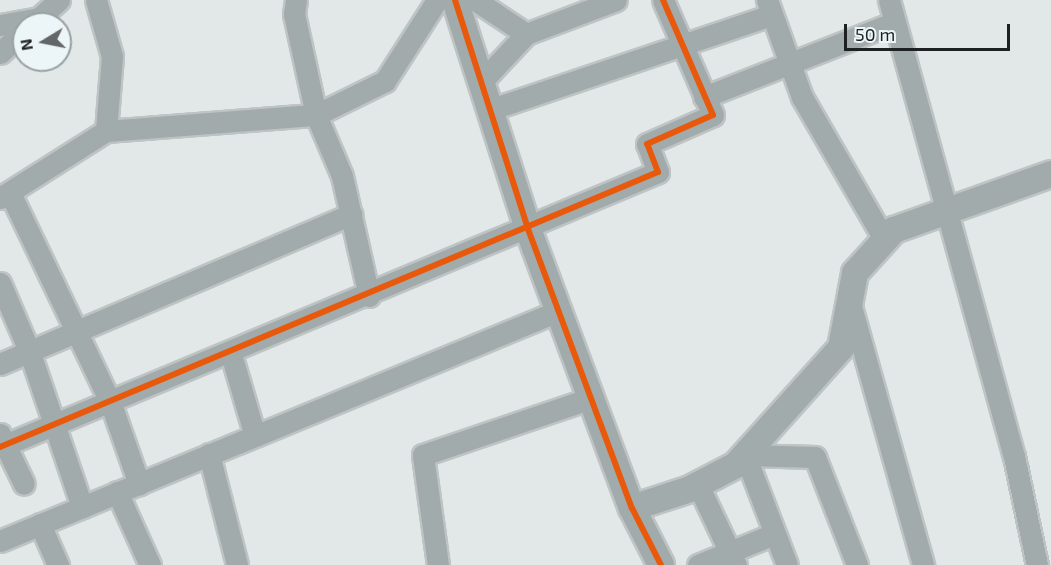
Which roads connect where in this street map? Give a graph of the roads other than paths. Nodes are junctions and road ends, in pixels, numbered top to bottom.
1 (58, 0) edge
2 (96, 0) edge
3 (296, 0) edge
4 (437, 0) edge
5 (455, 0) edge
6 (476, 0) edge
7 (616, 0) edge
8 (663, 0) edge
9 (889, 0) edge
10 (769, 8) edge
11 (45, 12) edge
12 (895, 22) junction
13 (526, 34) junction
14 (12, 42) edge
15 (681, 47) junction
16 (0, 53) edge
17 (789, 67) junction
18 (483, 80) junction
19 (704, 97) junction
20 (492, 109) junction
21 (316, 114) junction
22 (106, 131) junction
23 (1051, 174) edge
24 (5, 196) edge
25 (946, 208) junction
26 (351, 214) junction
27 (528, 229) junction
28 (884, 239) junction
29 (0, 284) edge
30 (369, 296) junction
31 (852, 310) junction
32 (558, 311) junction
33 (77, 333) junction
34 (30, 353) junction
35 (231, 354) junction
36 (0, 364) edge
37 (591, 398) junction
38 (111, 404) junction
39 (52, 428) junction
40 (255, 436) junction
41 (2, 442) edge
42 (209, 454) junction
43 (745, 455) junction
44 (24, 484) dead end
45 (139, 484) junction
46 (698, 485) junction
47 (117, 492) junction
48 (82, 507) junction
49 (632, 508) junction
50 (40, 524) junction
51 (774, 534) junction
52 (0, 541) edge
53 (733, 559) edge
54 (58, 565) edge
55 (150, 565) edge
56 (237, 565) edge
57 (438, 565) edge
58 (661, 565) edge
59 (698, 565) edge
60 (787, 565) edge
61 (857, 565) edge
62 (923, 565) edge
63 (1037, 565) edge

1 - 11 street
2 - 22 street
3 - 21 street
4 - 21 street
5 - 18 street
6 - 13 street
7 - 13 street
8 - 15 street
9 - 12 street
10 - 15 street
10 - 17 street
12 - 17 street
12 - 25 street
13 - 18 street
14 - 16 street
15 - 19 street
15 - 20 street
17 - 19 street
17 - 28 street
18 - 20 street
19 - 27 street
20 - 27 street
21 - 22 street
21 - 26 street
22 - 24 street
23 - 25 street
24 - 33 street
25 - 28 street
25 - 63 street
26 - 30 street
26 - 33 street
27 - 30 street
27 - 32 street
28 - 31 street
29 - 34 street
30 - 35 street
31 - 43 street
31 - 62 street
32 - 37 street
32 - 40 street
33 - 34 street
33 - 38 street
34 - 36 street
34 - 39 street
35 - 38 street
35 - 40 street
37 - 49 street
37 - 57 street
38 - 39 street
38 - 45 street
39 - 41 street
39 - 48 street
40 - 42 street
41 - 44 street
42 - 45 street
42 - 56 street
43 - 46 street
43 - 51 street
43 - 61 street
45 - 47 street
46 - 49 street
46 - 53 street
47 - 48 street
47 - 55 street
48 - 50 street
49 - 58 street
50 - 52 street
50 - 54 street
51 - 53 street
51 - 60 street
53 - 59 street

